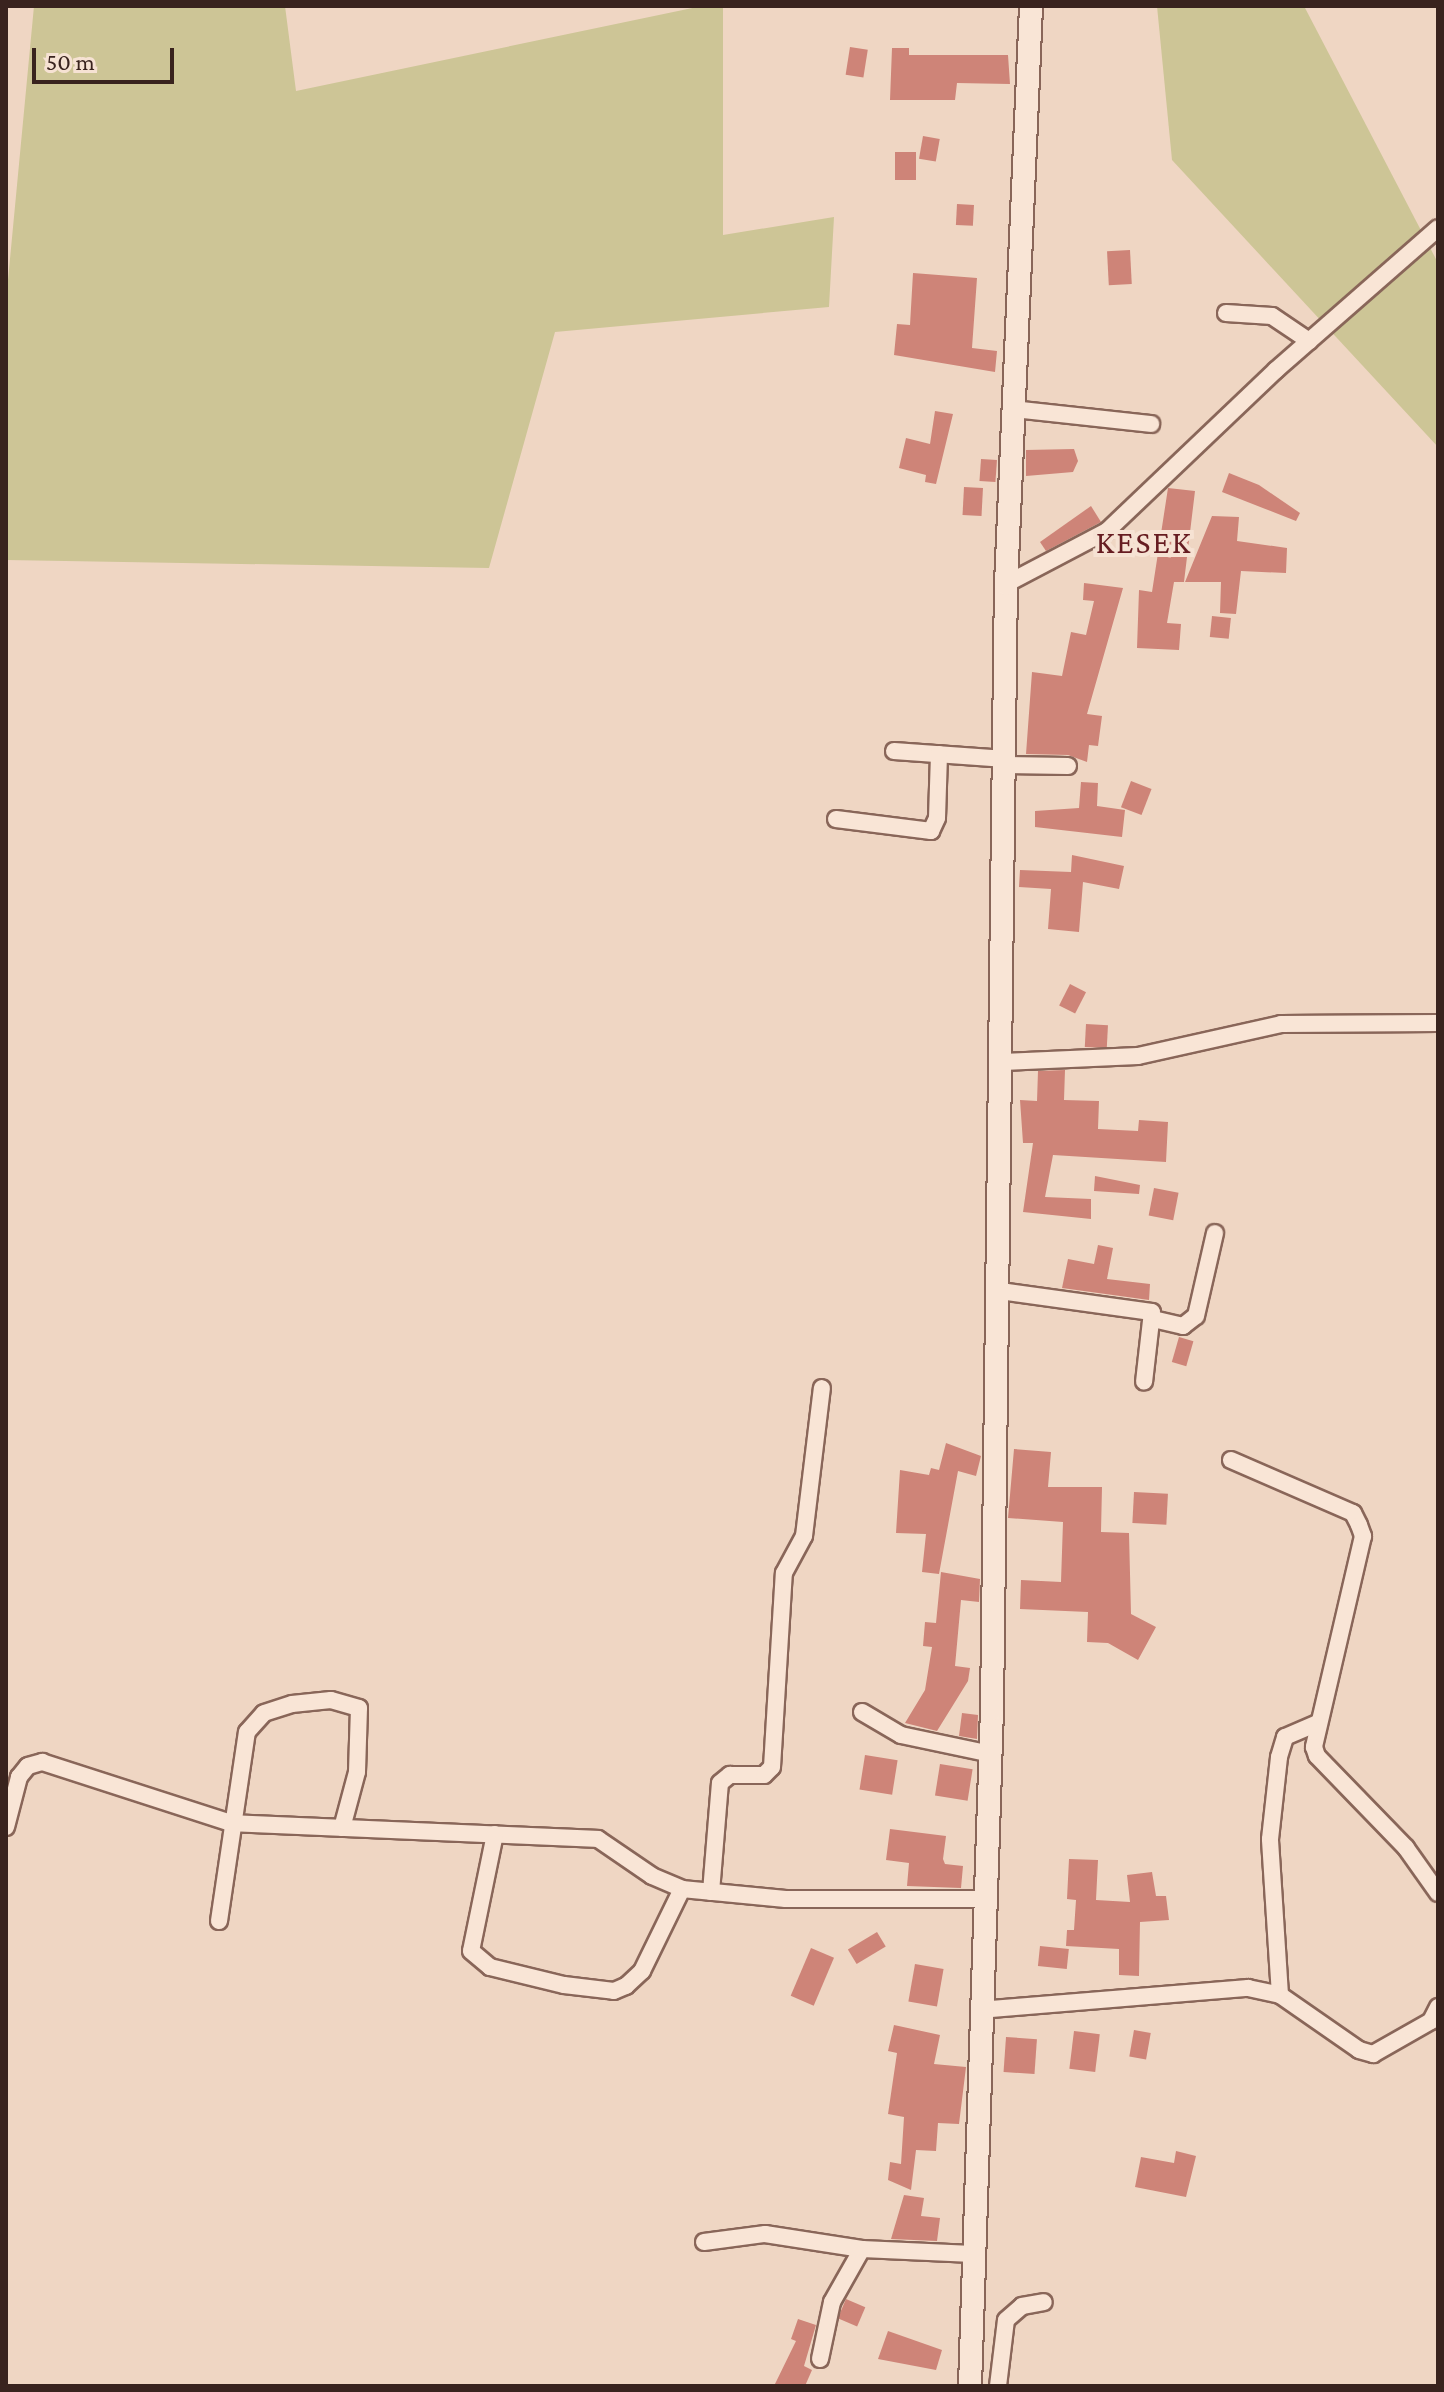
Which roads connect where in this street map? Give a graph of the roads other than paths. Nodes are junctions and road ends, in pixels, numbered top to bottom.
1 (1031, 6) edge
2 (1435, 235) edge
3 (1226, 313) dead end
4 (1309, 341) junction
5 (1013, 409) junction
6 (1151, 424) dead end
7 (1006, 584) junction
8 (894, 751) dead end
9 (939, 754) junction
10 (1006, 762) junction
11 (1068, 766) dead end
12 (836, 819) dead end
13 (1438, 1023) edge
14 (1003, 1062) junction
15 (1215, 1233) dead end
16 (1000, 1291) junction
17 (1153, 1319) junction
18 (1144, 1382) dead end
19 (822, 1388) dead end
20 (1231, 1460) dead end
21 (862, 1712) dead end
22 (1316, 1724) junction
23 (991, 1754) junction
24 (231, 1823) junction
25 (6, 1827) edge
26 (342, 1828) junction
27 (495, 1834) junction
28 (682, 1889) junction
29 (711, 1892) junction
30 (1438, 1893) edge
31 (986, 1899) junction
32 (219, 1921) dead end
33 (1280, 1995) junction
34 (979, 2010) junction
35 (1436, 2017) edge
36 (704, 2242) dead end
37 (862, 2249) junction
38 (973, 2254) junction
39 (1044, 2302) dead end
40 (820, 2359) dead end
41 (970, 2386) edge
42 (998, 2386) edge

1 - 5 main road
2 - 4 street
3 - 4 street
4 - 7 street
5 - 6 street
5 - 7 main road
7 - 10 main road
8 - 9 street
9 - 10 street
9 - 12 street
10 - 11 street
10 - 14 main road
13 - 14 street
14 - 16 main road
15 - 17 street
16 - 17 street
16 - 23 main road
17 - 18 street
19 - 29 street
20 - 22 street
21 - 23 street
22 - 30 street
22 - 33 street
23 - 31 main road
24 - 25 street
24 - 26 street
24 - 26 street
24 - 32 street
26 - 27 street
27 - 28 street
27 - 28 street
28 - 29 street
29 - 31 street
31 - 34 main road
33 - 34 street
33 - 35 street
34 - 38 main road
36 - 37 street
37 - 38 street
37 - 40 street
38 - 41 main road
39 - 42 street

